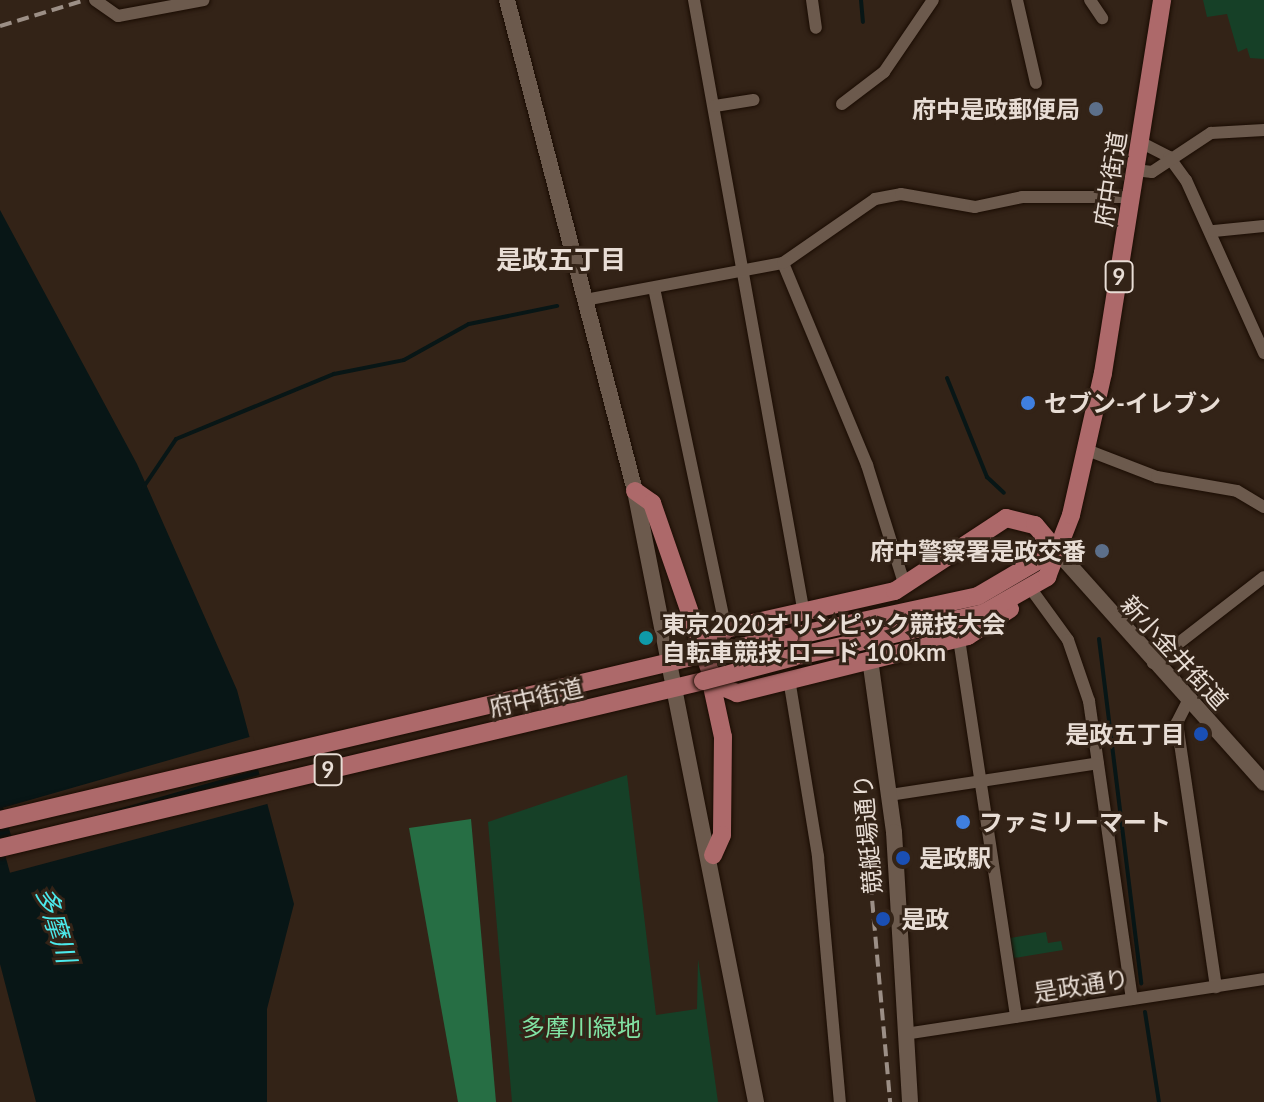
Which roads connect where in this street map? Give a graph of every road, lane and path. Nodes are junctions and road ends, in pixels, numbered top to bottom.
1 (95, 0) edge
2 (204, 0) edge
3 (507, 0) edge
4 (694, 0) edge
5 (812, 0) edge
6 (933, 0) edge
7 (1017, 0) edge
8 (1090, 0) edge
9 (1162, 0) edge
10 (1102, 18) dead end
11 (816, 28) dead end
12 (1036, 83) dead end
13 (754, 100) dead end
14 (842, 104) dead end
15 (715, 106) junction
16 (1264, 130) edge
17 (1140, 142) junction
18 (1169, 157) junction
19 (1135, 170) junction
20 (1131, 197) junction
21 (1264, 226) edge
22 (1214, 231) junction
23 (783, 263) junction
24 (746, 275) junction
25 (654, 288) junction
26 (590, 299) junction
27 (1264, 353) edge
28 (1087, 450) junction
29 (635, 491) junction
30 (1264, 507) edge
31 (1056, 550) junction
32 (1264, 577) edge
33 (905, 586) junction
34 (1027, 592) junction
35 (804, 614) junction
36 (695, 619) junction
37 (721, 633) junction
38 (959, 639) junction
39 (700, 656) junction
40 (870, 659) junction
41 (670, 662) junction
42 (1153, 663) junction
43 (707, 679) junction
44 (789, 679) junction
45 (676, 688) junction
46 (737, 693) junction
47 (1188, 701) junction
48 (718, 716) junction
49 (1098, 763) junction
50 (980, 781) junction
51 (1264, 783) edge
52 (890, 795) junction
53 (0, 820) edge
54 (0, 848) edge
55 (713, 855) junction
56 (1264, 979) edge
57 (1216, 987) junction
58 (1132, 999) junction
59 (1016, 1017) junction
60 (905, 1034) junction
61 (756, 1102) edge
62 (840, 1102) edge
63 (910, 1102) edge

1 - 2 street
3 - 26 street
4 - 15 street
5 - 11 street
6 - 14 street
7 - 12 street
8 - 10 street
9 - 17 main road, 府中街道 / 9
13 - 15 street
15 - 24 street
16 - 18 street
17 - 18 street
17 - 19 main road, 府中街道 / 9
18 - 19 street
18 - 22 street
19 - 20 main road, 府中街道 / 9
20 - 23 street
20 - 28 main road, 府中街道 / 9
21 - 22 street
22 - 27 street
23 - 24 street
23 - 33 street
24 - 25 street
24 - 35 street
25 - 26 street
25 - 37 street
26 - 29 street
28 - 30 street
28 - 31 main road, 府中街道 / 9
29 - 36 main road
29 - 41 street
31 - 33 main road
31 - 34 main road, 府中街道 / 9
31 - 39 main road, 府中街道 / 9, bridge
31 - 42 street, 新小金井街道
32 - 42 street
33 - 35 main road
34 - 38 main road
34 - 43 main road, 府中街道 / 9, bridge
34 - 49 street
35 - 37 main road
36 - 37 main road
36 - 39 main road
37 - 39 main road
38 - 40 main road
38 - 50 street
39 - 41 main road, 府中街道 / 9
39 - 43 main road
40 - 44 main road
40 - 52 street, 競艇場通り
41 - 45 street
41 - 53 main road, 府中街道 / 9
42 - 47 street, 新小金井街道
43 - 45 main road, 府中街道 / 9
43 - 46 main road
43 - 48 main road
44 - 46 main road
44 - 62 street
45 - 54 main road, 府中街道 / 9
45 - 55 street
46 - 48 main road
47 - 51 street, 新小金井街道
47 - 57 street
48 - 55 main road
49 - 50 street
49 - 58 street
50 - 52 street
50 - 59 street
52 - 60 street, 競艇場通り
55 - 61 street
56 - 57 street, 是政通り
57 - 58 street, 是政通り
58 - 59 street, 是政通り
59 - 60 street, 是政通り
60 - 63 street, 競艇場通り

